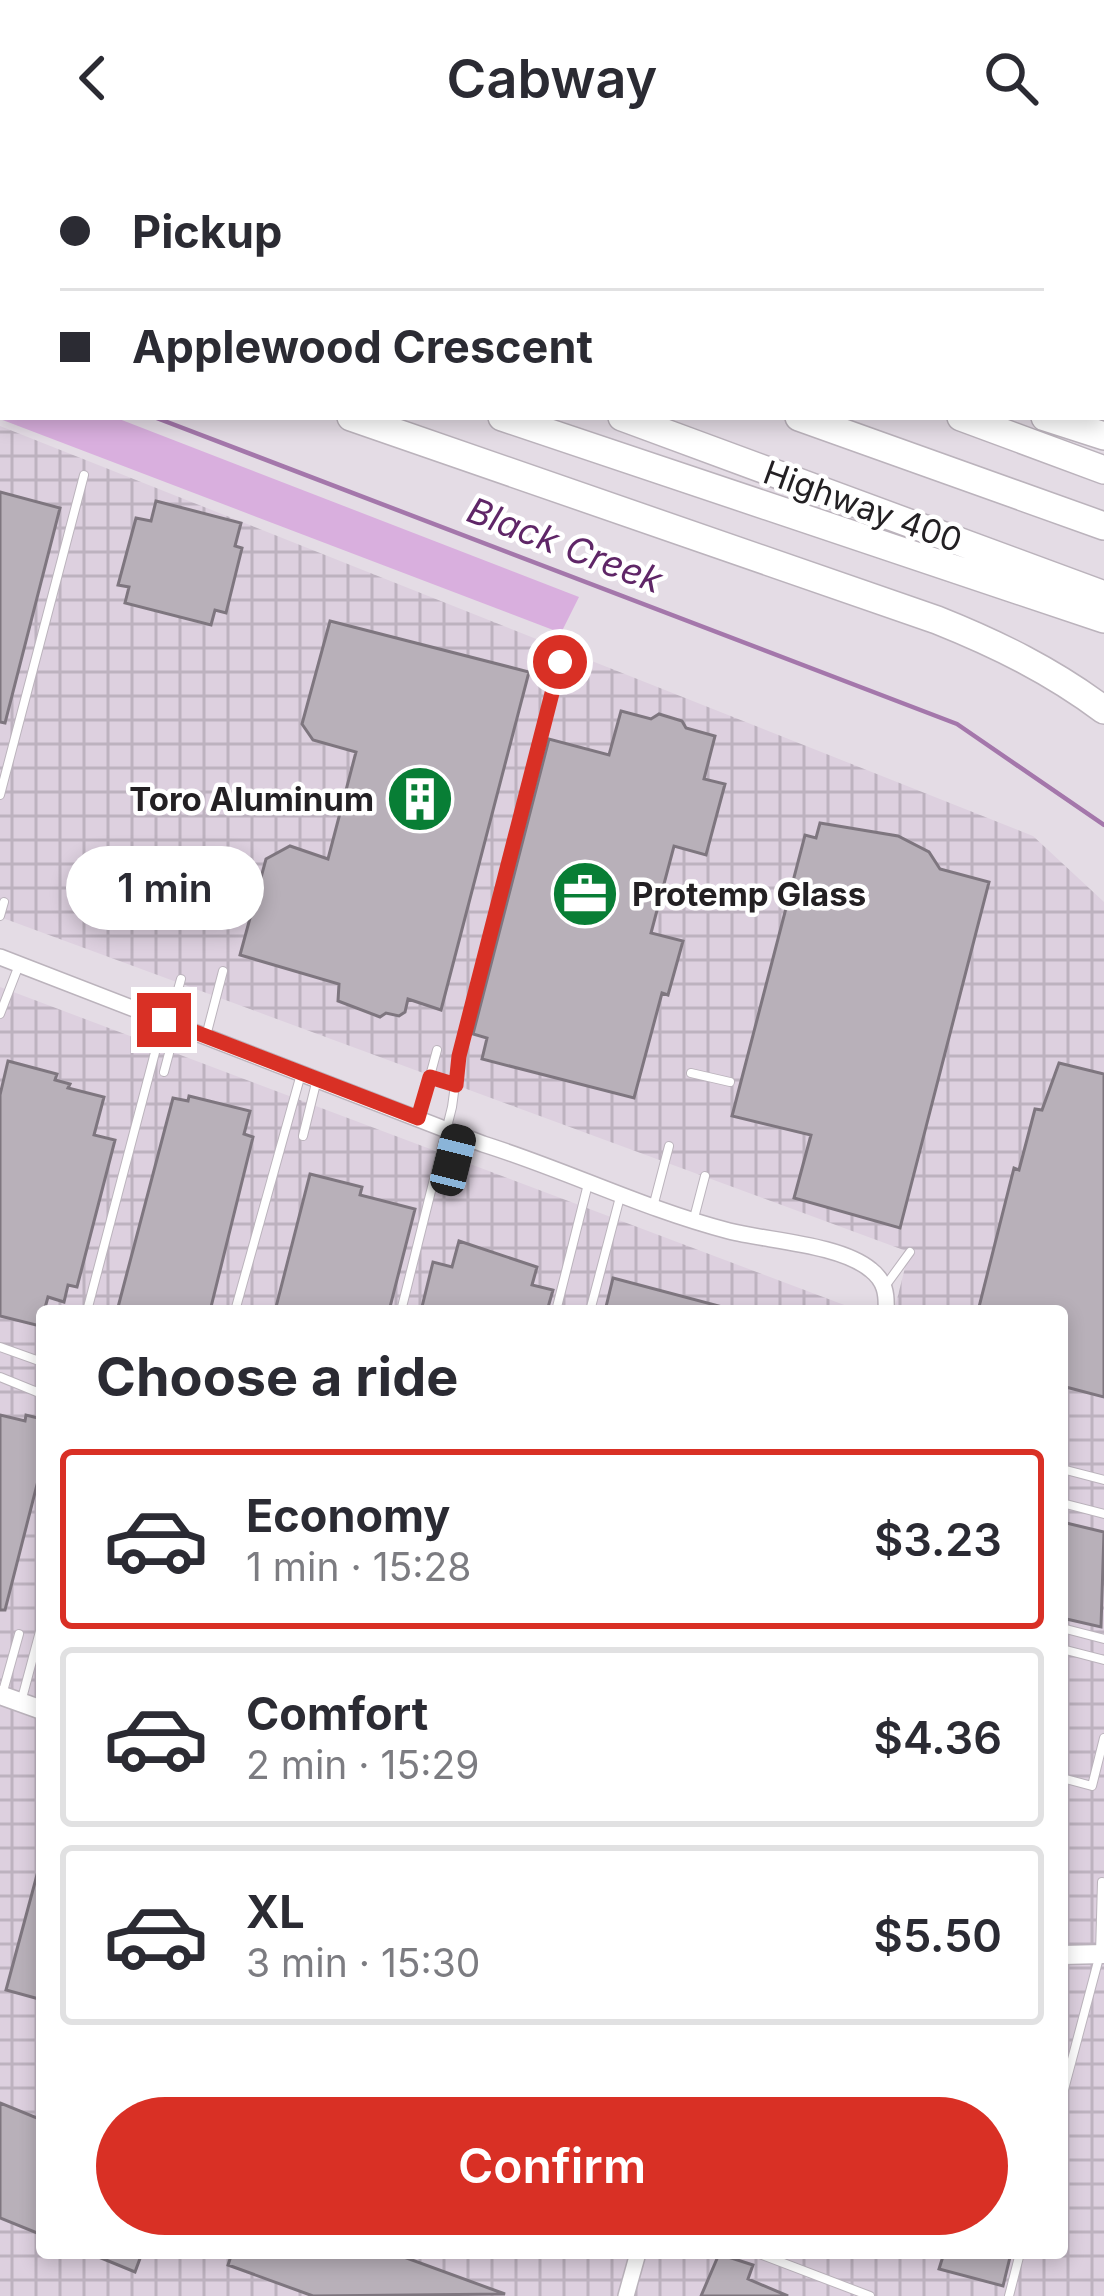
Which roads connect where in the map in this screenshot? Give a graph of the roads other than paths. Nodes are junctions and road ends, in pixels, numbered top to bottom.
1 (360, 420) edge
2 (511, 420) edge
3 (630, 420) edge
4 (807, 420) edge
5 (969, 420) edge
6 (1054, 420) edge
7 (1104, 436) edge
8 (1104, 470) edge
9 (84, 475) dead end
10 (1104, 526) edge
11 (1104, 596) edge
12 (1104, 619) edge
13 (560, 662) dead end
14 (1104, 710) edge
15 (0, 795) edge
16 (4, 902) dead end
17 (0, 916) edge
18 (0, 957) edge
19 (19, 965) junction
20 (223, 970) dead end
21 (181, 979) dead end
22 (0, 1014) edge
23 (170, 1022) junction
24 (206, 1036) junction
25 (437, 1050) dead end
26 (164, 1072) dead end
27 (691, 1073) dead end
28 (309, 1076) junction
29 (430, 1077) junction
30 (730, 1082) dead end
31 (456, 1085) junction
32 (418, 1118) junction
33 (453, 1132) junction
34 (303, 1136) dead end
35 (669, 1146) dead end
36 (705, 1176) dead end
37 (589, 1182) junction
38 (447, 1185) dead end
39 (621, 1196) junction
40 (653, 1207) junction
41 (693, 1220) junction
42 (910, 1252) dead end
43 (885, 1286) junction
44 (89, 1305) edge
45 (238, 1305) edge
46 (402, 1305) edge
47 (558, 1305) edge
48 (592, 1305) edge
49 (886, 1305) edge
50 (0, 1347) edge
51 (36, 1360) edge
52 (0, 1377) edge
53 (36, 1392) edge
54 (1068, 1471) edge
55 (1104, 1480) edge
56 (1068, 1505) edge
57 (1104, 1514) edge
58 (1068, 1630) edge
59 (19, 1634) dead end
60 (36, 1637) edge
61 (1104, 1639) edge
62 (1068, 1651) edge
63 (1104, 1660) edge
64 (8, 1697) edge
65 (1104, 1738) edge
66 (1068, 1780) edge
67 (1102, 1882) edge
68 (1102, 1954) edge
69 (1068, 1955) edge
70 (1068, 2076) edge
71 (636, 2259) edge
72 (773, 2259) edge
73 (1018, 2259) edge
74 (626, 2296) edge
75 (870, 2296) edge
76 (1009, 2296) edge

1 - 14 highway
2 - 12 highway
3 - 11 highway, Highway 400
4 - 10 highway, Highway 400
5 - 8 highway
6 - 7 highway
9 - 15 lane
13 - 31 lane
16 - 17 lane
18 - 19 street
19 - 22 lane
19 - 23 street
20 - 24 lane
21 - 23 lane
23 - 24 street
23 - 26 lane
23 - 44 lane
24 - 28 street
25 - 29 lane
27 - 30 lane
28 - 32 street
28 - 34 lane
28 - 45 lane
29 - 31 lane
29 - 32 lane
31 - 33 lane
32 - 33 street
33 - 37 street
33 - 38 lane
33 - 46 lane
35 - 40 lane
36 - 41 lane
37 - 39 street
37 - 47 lane
39 - 40 street
39 - 48 lane
40 - 41 street
41 - 43 street
42 - 43 lane
43 - 49 street
50 - 51 lane
52 - 53 lane
54 - 55 lane
56 - 57 lane
58 - 61 lane
59 - 64 lane
60 - 64 lane
62 - 63 lane
65 - 66 lane
67 - 68 lane
68 - 69 street
68 - 70 lane
71 - 74 street
72 - 75 lane
73 - 76 lane

